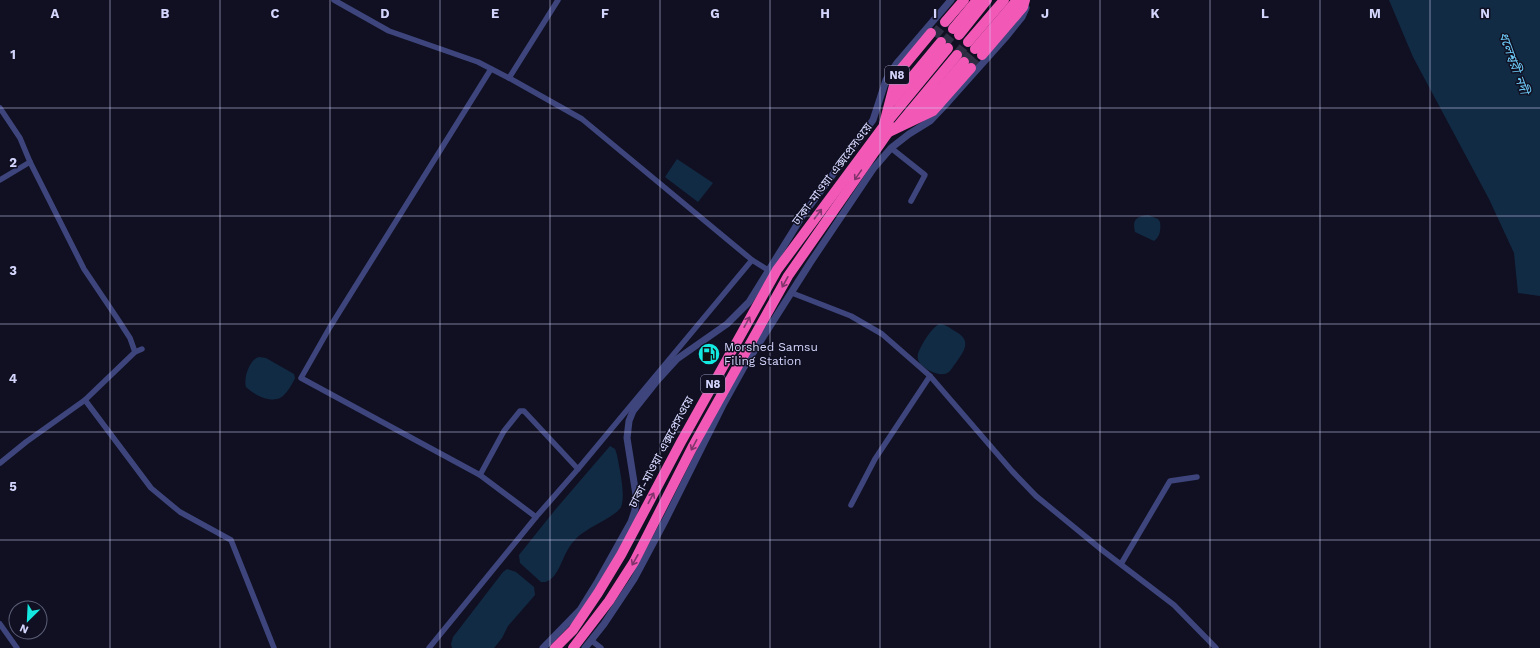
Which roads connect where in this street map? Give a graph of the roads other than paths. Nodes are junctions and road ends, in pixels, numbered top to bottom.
1 (334, 0) edge
2 (558, 0) edge
3 (951, 0) edge
4 (959, 0) edge
5 (964, 0) edge
6 (972, 0) edge
7 (977, 0) edge
8 (981, 0) edge
9 (987, 0) edge
10 (997, 0) edge
11 (1004, 0) edge
12 (1012, 0) edge
13 (1017, 0) edge
14 (1024, 0) edge
15 (1029, 0) edge
16 (962, 37) junction
17 (951, 50) junction
18 (491, 69) junction
19 (509, 78) junction
20 (0, 108) edge
21 (888, 109) junction
22 (893, 128) junction
23 (891, 148) junction
24 (30, 162) junction
25 (0, 180) edge
26 (911, 201) dead end
27 (752, 260) junction
28 (768, 270) junction
29 (792, 293) junction
30 (142, 349) dead end
31 (135, 352) junction
32 (930, 376) junction
33 (85, 400) junction
34 (0, 463) edge
35 (578, 469) junction
36 (480, 475) junction
37 (1197, 477) dead end
38 (851, 505) dead end
39 (536, 517) junction
40 (1121, 564) junction
41 (0, 624) edge
42 (592, 641) junction
43 (17, 648) edge
44 (274, 648) edge
45 (429, 648) edge
46 (544, 648) edge
47 (556, 648) edge
48 (573, 648) edge
49 (586, 648) edge
50 (601, 648) edge
51 (1216, 648) edge

1 - 18 street
2 - 19 street
3 - 28 street
4 - 16 highway
5 - 16 highway
6 - 16 highway
7 - 16 highway
8 - 16 highway
9 - 16 highway
10 - 16 highway
11 - 16 highway
12 - 16 highway
13 - 16 highway
14 - 16 highway
15 - 23 street
17 - 21 highway, ঢাকা-মাওয়া এক্সপ্রেসওয়ে / N8
17 - 21 highway, ঢাকা-মাওয়া এক্সপ্রেসওয়ে / N8
17 - 22 highway, ঢাকা-মাওয়া এক্সপ্রেসওয়ে / N8
17 - 22 highway, ঢাকা-মাওয়া এক্সপ্রেসওয়ে / N8
17 - 22 highway, ঢাকা-মাওয়া এক্সপ্রেসওয়ে / N8
18 - 19 street
18 - 36 street
19 - 27 street
20 - 24 street
21 - 22 highway, ঢাকা-মাওয়া এক্সপ্রেসওয়ে / N8
47 -> 22 highway, ঢাকা-মাওয়া এক্সপ্রেসওয়ে / N8
22 -> 48 highway, ঢাকা-মাওয়া এক্সপ্রেসওয়ে / N8
23 - 26 street
23 - 29 street
24 - 25 street
24 - 31 street
27 - 28 street
27 - 35 street
28 - 46 street
29 - 32 street
29 - 42 street
30 - 31 street
31 - 33 street
32 - 38 street
32 - 40 street
33 - 34 street
33 - 44 street
35 - 36 street
35 - 39 street
36 - 39 street
37 - 40 street
39 - 45 street
40 - 51 street
41 - 43 street
42 - 49 street
42 - 50 street

